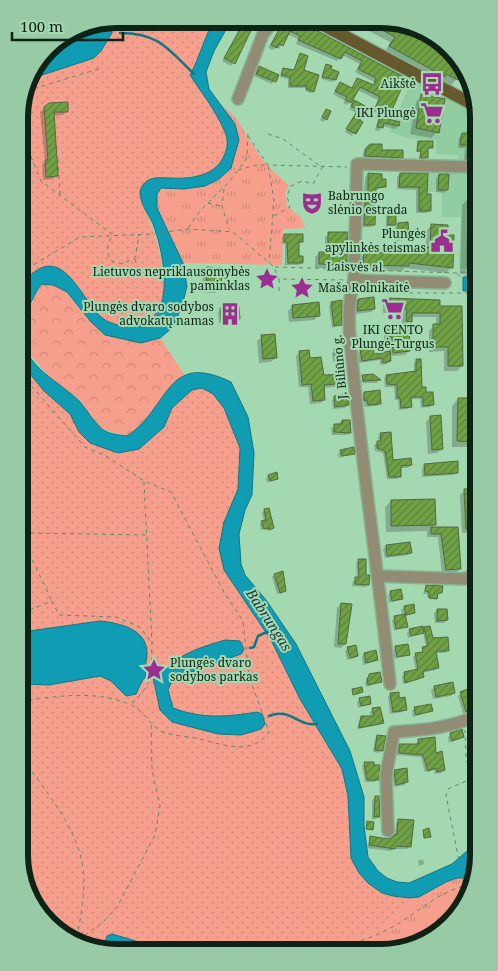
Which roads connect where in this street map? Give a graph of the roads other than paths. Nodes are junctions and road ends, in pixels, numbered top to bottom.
1 (268, 28) edge
2 (329, 28) edge
3 (238, 99) dead end
4 (470, 103) edge
5 (470, 168) edge
6 (355, 275) junction
7 (445, 283) dead end
8 (379, 576) junction
9 (470, 576) edge
10 (390, 684) dead end
11 (470, 719) edge
12 (388, 831) dead end

1 - 3 street
2 - 4 main road
5 - 6 street, J. Biliūno g.
6 - 7 street, Laisvės al.
6 - 8 street, J. Biliūno g.
8 - 9 street
8 - 10 street, J. Biliūno g.
11 - 12 street

